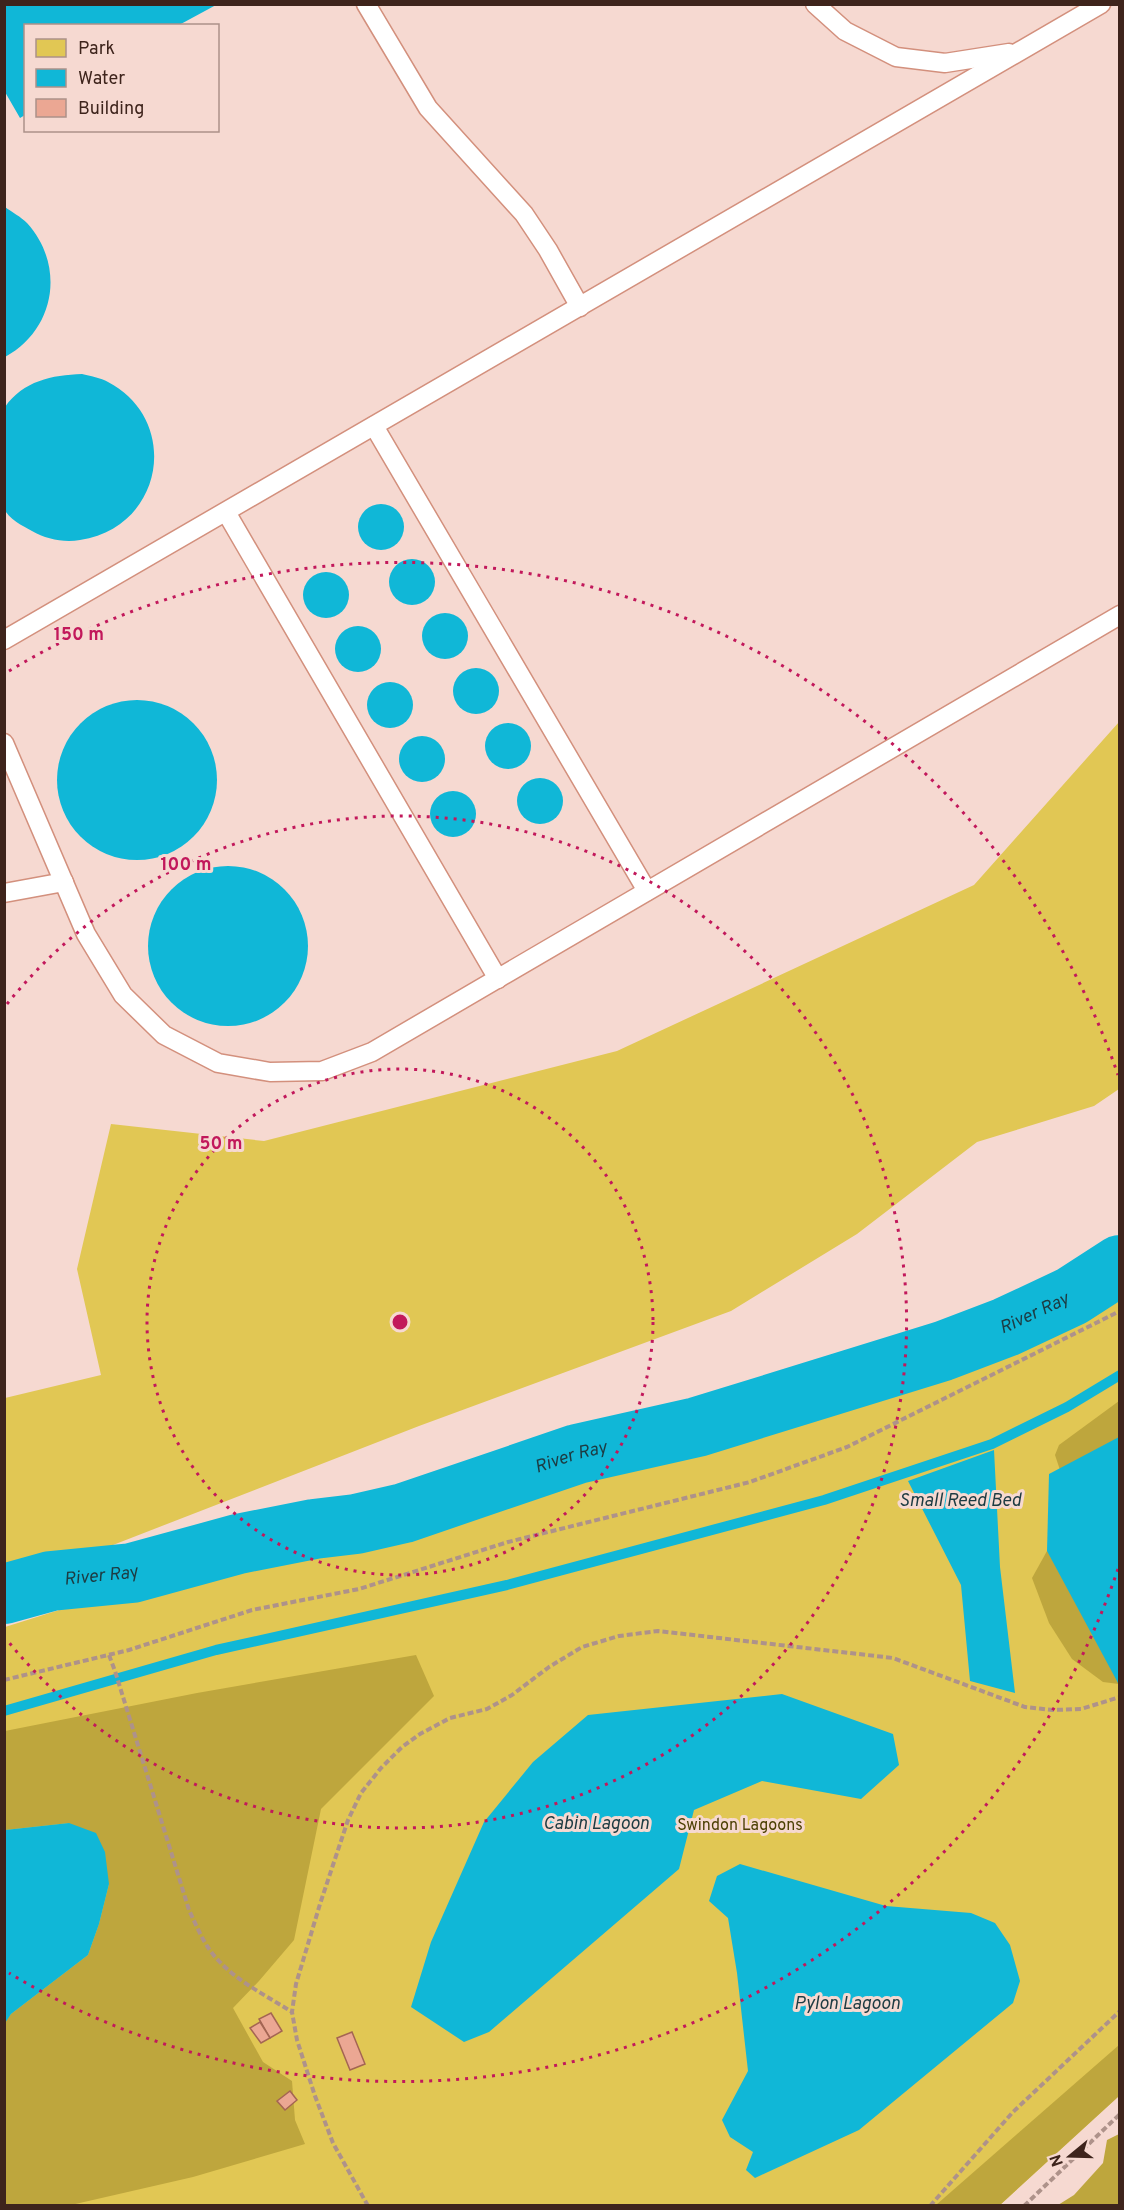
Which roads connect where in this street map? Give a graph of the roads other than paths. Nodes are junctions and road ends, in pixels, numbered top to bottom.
1 (366, 4) edge
2 (815, 4) edge
3 (1101, 4) edge
4 (1020, 51) junction
5 (580, 307) junction
6 (374, 426) junction
7 (226, 512) junction
8 (1119, 615) edge
9 (4, 640) edge
10 (4, 743) edge
11 (64, 882) junction
12 (647, 891) junction
13 (4, 893) edge
14 (498, 979) junction

1 - 5 lane
2 - 4 lane
3 - 4 lane
4 - 5 lane
5 - 6 lane
6 - 7 lane
6 - 12 lane
7 - 9 lane
7 - 14 lane
8 - 12 lane
10 - 11 lane
11 - 13 lane
11 - 14 lane
12 - 14 lane

